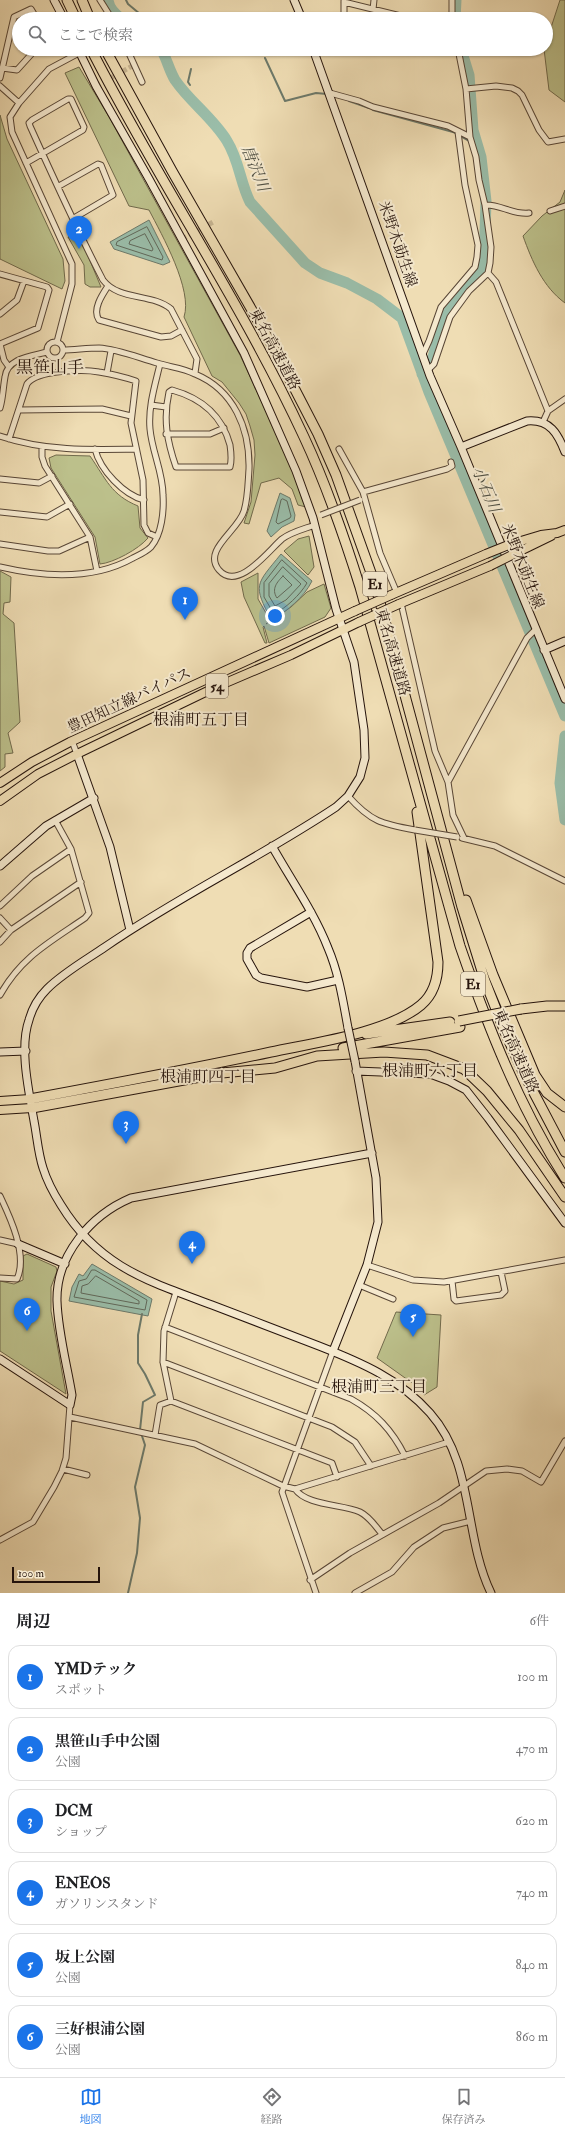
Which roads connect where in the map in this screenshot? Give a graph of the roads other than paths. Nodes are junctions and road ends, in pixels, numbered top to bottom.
1 (54, 0) edge
2 (68, 0) edge
3 (82, 0) edge
4 (100, 0) edge
5 (294, 0) edge
6 (374, 0) edge
7 (452, 0) edge
8 (344, 1) edge
9 (372, 10) junction
10 (25, 12) edge
11 (33, 12) edge
12 (60, 12) edge
13 (73, 12) edge
14 (87, 12) edge
15 (108, 12) edge
16 (299, 12) edge
17 (344, 12) edge
18 (381, 12) edge
19 (452, 12) edge
20 (12, 26) edge
21 (29, 56) edge
22 (71, 56) edge
23 (81, 56) edge
24 (94, 56) edge
25 (109, 56) edge
26 (130, 56) edge
27 (317, 56) edge
28 (459, 56) edge
29 (2, 68) junction
30 (0, 78) edge
31 (142, 82) dead end
32 (0, 86) edge
33 (466, 90) junction
34 (330, 93) junction
35 (19, 103) junction
36 (458, 132) junction
37 (470, 137) junction
38 (565, 139) edge
39 (42, 153) junction
40 (26, 163) junction
41 (59, 186) junction
42 (484, 205) junction
43 (565, 206) edge
44 (550, 211) dead end
45 (529, 213) dead end
46 (74, 218) junction
47 (488, 272) junction
48 (0, 274) edge
49 (24, 281) junction
50 (108, 286) junction
51 (0, 314) edge
52 (182, 330) junction
53 (57, 342) junction
54 (0, 344) edge
55 (63, 350) junction
56 (111, 351) junction
57 (47, 352) junction
58 (423, 354) junction
59 (160, 364) junction
60 (9, 367) junction
61 (428, 370) junction
62 (107, 373) junction
63 (195, 373) junction
64 (565, 399) edge
65 (151, 405) junction
66 (166, 407) junction
67 (0, 408) edge
68 (19, 410) junction
69 (548, 410) junction
70 (131, 416) junction
71 (543, 422) junction
72 (224, 428) junction
73 (166, 434) junction
74 (0, 436) edge
75 (9, 439) junction
76 (42, 446) junction
77 (462, 447) junction
78 (135, 448) junction
79 (95, 449) junction
80 (339, 449) dead end
81 (565, 452) edge
82 (451, 462) dead end
83 (52, 476) junction
84 (0, 479) edge
85 (363, 492) junction
86 (144, 500) junction
87 (362, 500) junction
88 (70, 504) junction
89 (0, 512) edge
90 (314, 522) junction
91 (562, 531) edge
92 (90, 537) junction
93 (157, 537) junction
94 (0, 544) edge
95 (0, 568) edge
96 (97, 572) junction
97 (394, 594) junction
98 (400, 604) junction
99 (339, 618) junction
100 (343, 630) junction
101 (534, 631) junction
102 (565, 641) edge
103 (544, 650) junction
104 (565, 699) edge
105 (72, 741) junction
106 (77, 754) junction
107 (414, 778) junction
108 (428, 779) junction
109 (448, 782) junction
110 (0, 783) edge
111 (348, 796) junction
112 (94, 798) junction
113 (0, 801) edge
114 (55, 820) junction
115 (464, 838) junction
116 (272, 846) junction
117 (71, 849) junction
118 (0, 866) edge
119 (565, 881) edge
120 (81, 882) junction
121 (0, 906) edge
122 (311, 912) junction
123 (0, 918) edge
124 (11, 930) junction
125 (130, 930) junction
126 (0, 942) edge
127 (338, 980) junction
128 (0, 995) edge
129 (565, 1006) edge
130 (565, 1011) edge
131 (521, 1012) junction
132 (460, 1024) junction
133 (339, 1038) junction
134 (26, 1051) junction
135 (0, 1052) edge
136 (317, 1056) junction
137 (356, 1071) junction
138 (0, 1101) edge
139 (31, 1104) junction
140 (565, 1108) edge
141 (0, 1110) edge
142 (565, 1152) edge
143 (372, 1153) junction
144 (565, 1178) edge
145 (0, 1196) edge
146 (565, 1197) edge
147 (2, 1203) edge
148 (565, 1223) edge
149 (82, 1234) junction
150 (0, 1240) edge
151 (18, 1244) junction
152 (565, 1260) edge
153 (65, 1264) junction
154 (367, 1265) junction
155 (501, 1272) junction
156 (0, 1278) edge
157 (452, 1281) junction
158 (360, 1285) junction
159 (176, 1292) junction
160 (393, 1299) dead end
161 (165, 1327) junction
162 (333, 1352) junction
163 (0, 1360) edge
164 (163, 1362) junction
165 (320, 1387) junction
166 (171, 1401) junction
167 (70, 1405) junction
168 (70, 1417) junction
169 (308, 1418) junction
170 (155, 1436) junction
171 (565, 1441) edge
172 (449, 1442) junction
173 (297, 1449) junction
174 (405, 1456) junction
175 (371, 1466) junction
176 (63, 1469) junction
177 (87, 1475) dead end
178 (336, 1478) junction
179 (283, 1486) junction
180 (464, 1486) junction
181 (295, 1489) junction
182 (471, 1522) junction
183 (382, 1534) junction
184 (0, 1540) edge
185 (310, 1580) junction
186 (316, 1593) edge
187 (355, 1593) edge
188 (490, 1593) edge

1 - 12 street
2 - 13 highway
3 - 14 highway
4 - 15 street
5 - 16 street
6 - 9 street
7 - 19 street
8 - 9 street
8 - 17 street
9 - 18 street
10 - 11 street
20 - 29 street
21 - 29 street
22 - 35 street
23 - 90 street
24 - 107 highway, 東名高速道路 / E1
25 - 108 highway, 東名高速道路 / E1
26 - 31 street
27 - 34 street, 米野木莇生線
28 - 33 street
29 - 30 street
32 - 35 street
33 - 37 street
33 - 38 street
34 - 36 street
34 - 58 street, 米野木莇生線
35 - 40 street
36 - 37 street
36 - 58 street
37 - 42 street
39 - 39 street
39 - 40 street
39 - 41 street
40 - 53 street
41 - 46 street
41 - 46 street
42 - 45 street
42 - 47 street
43 - 44 street
46 - 50 street
47 - 61 street
47 - 69 street
48 - 49 street
49 - 51 street
49 - 54 street
50 - 52 street
50 - 52 street
52 - 63 street
53 - 55 street
53 - 57 street
54 - 60 street
55 - 56 street
55 - 57 street
56 - 59 street
56 - 62 street
57 - 60 street
58 - 61 street, 米野木莇生線
59 - 63 street
59 - 65 street
60 - 67 street
61 - 77 street, 米野木莇生線
62 - 68 street
62 - 70 street
63 - 90 street
64 - 69 street
65 - 66 street
65 - 93 street
66 - 72 street
66 - 73 street
68 - 70 street
68 - 75 street
69 - 71 street
70 - 78 street
71 - 77 street
71 - 81 street
72 - 73 street
72 - 73 street
74 - 75 street
75 - 76 street
76 - 79 street
76 - 83 street
77 - 101 street, 米野木莇生線
78 - 79 street
78 - 86 street
79 - 86 street
80 - 85 street
82 - 85 street
83 - 84 street
83 - 88 street
85 - 87 street
86 - 93 street
87 - 90 street, bridge
87 - 97 street
88 - 89 street
88 - 92 street
90 - 99 street
91 - 97 main road, 54, bridge
91 - 98 main road, 54, bridge
92 - 94 street
92 - 96 street
93 - 96 street
95 - 96 street
97 - 99 main road, 54, bridge
98 - 100 main road, 豊田知立線バイパス / 54, bridge
98 - 109 street
99 - 100 street
99 - 105 main road, 豊田知立線バイパス / 54
100 - 106 main road, 豊田知立線バイパス / 54
100 - 111 street
101 - 103 street, 米野木莇生線
101 - 109 street
102 - 103 street
103 - 104 street, 米野木莇生線
105 - 106 street
105 - 110 main road, 豊田知立線バイパス / 54
106 - 112 street
106 - 113 main road, 豊田知立線バイパス / 54
107 - 133 highway
107 - 144 highway, 東名高速道路 / E1
108 - 140 highway
108 - 142 highway, 東名高速道路 / E1
109 - 115 street
111 - 115 street, bridge
111 - 116 street
112 - 114 street
112 - 125 street
114 - 117 street
114 - 118 street
115 - 119 street
116 - 122 street
116 - 125 street
117 - 120 street
117 - 121 street
120 - 124 street
120 - 128 street
122 - 127 street
122 - 127 street
123 - 124 street
124 - 126 street
125 - 134 street
127 - 137 street, bridge
129 - 131 highway
130 - 131 highway
131 - 132 highway, bridge
132 - 133 highway
132 - 136 highway
133 - 139 highway
134 - 135 street
134 - 139 street
136 - 139 highway
136 - 146 highway
137 - 143 street
137 - 148 street
138 - 139 main road
139 - 141 main road
139 - 149 street
143 - 149 street
143 - 154 street
145 - 147 street
147 - 151 street
149 - 153 street
149 - 159 street
150 - 151 street
151 - 153 street
151 - 156 street
152 - 155 street
153 - 167 street
154 - 157 street
154 - 158 street
155 - 157 street
155 - 157 street
158 - 160 street
158 - 162 street
159 - 161 street
159 - 162 street
161 - 164 street
161 - 165 street
162 - 165 street
162 - 172 street
163 - 167 street
164 - 166 street
164 - 169 street
165 - 169 street
165 - 174 street
166 - 170 street
166 - 173 street
167 - 168 street
168 - 170 street
168 - 176 street
169 - 173 street
169 - 175 street
170 - 179 street
171 - 180 street
172 - 174 street
172 - 180 street
173 - 178 street
173 - 179 street
174 - 175 street
175 - 178 street
176 - 177 street
176 - 184 street
178 - 181 street
179 - 181 street
179 - 185 street
180 - 182 street
180 - 183 street
181 - 183 street
182 - 187 street
182 - 188 street
183 - 185 street
185 - 186 street

